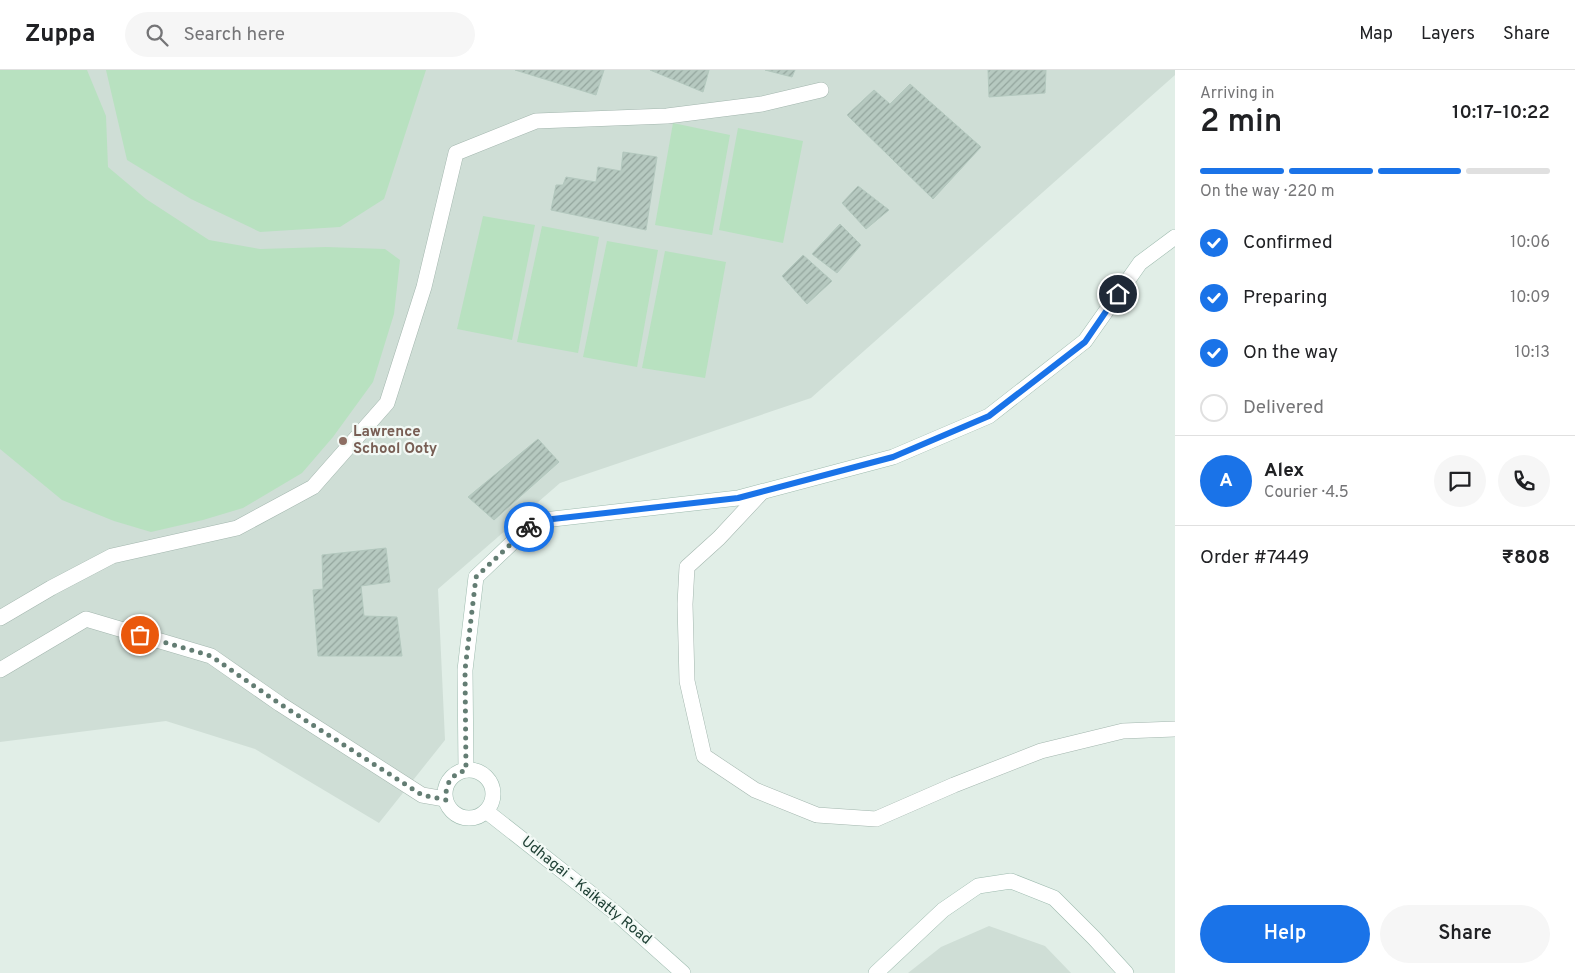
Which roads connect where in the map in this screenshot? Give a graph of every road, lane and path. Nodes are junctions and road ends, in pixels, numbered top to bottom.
1 (821, 90) dead end
2 (1175, 237) edge
3 (762, 492) junction
4 (0, 618) edge
5 (0, 670) edge
6 (1175, 729) edge
7 (466, 770) junction
8 (446, 800) junction
9 (486, 811) junction
10 (683, 973) edge
11 (876, 973) edge
12 (1126, 973) edge

1 - 4 street
2 - 3 street
3 - 6 street
3 - 7 street
5 - 8 street
7 - 8 street
7 - 9 street
8 - 9 street
9 - 10 street, Udhagai - Kaikatty Road
11 - 12 street

